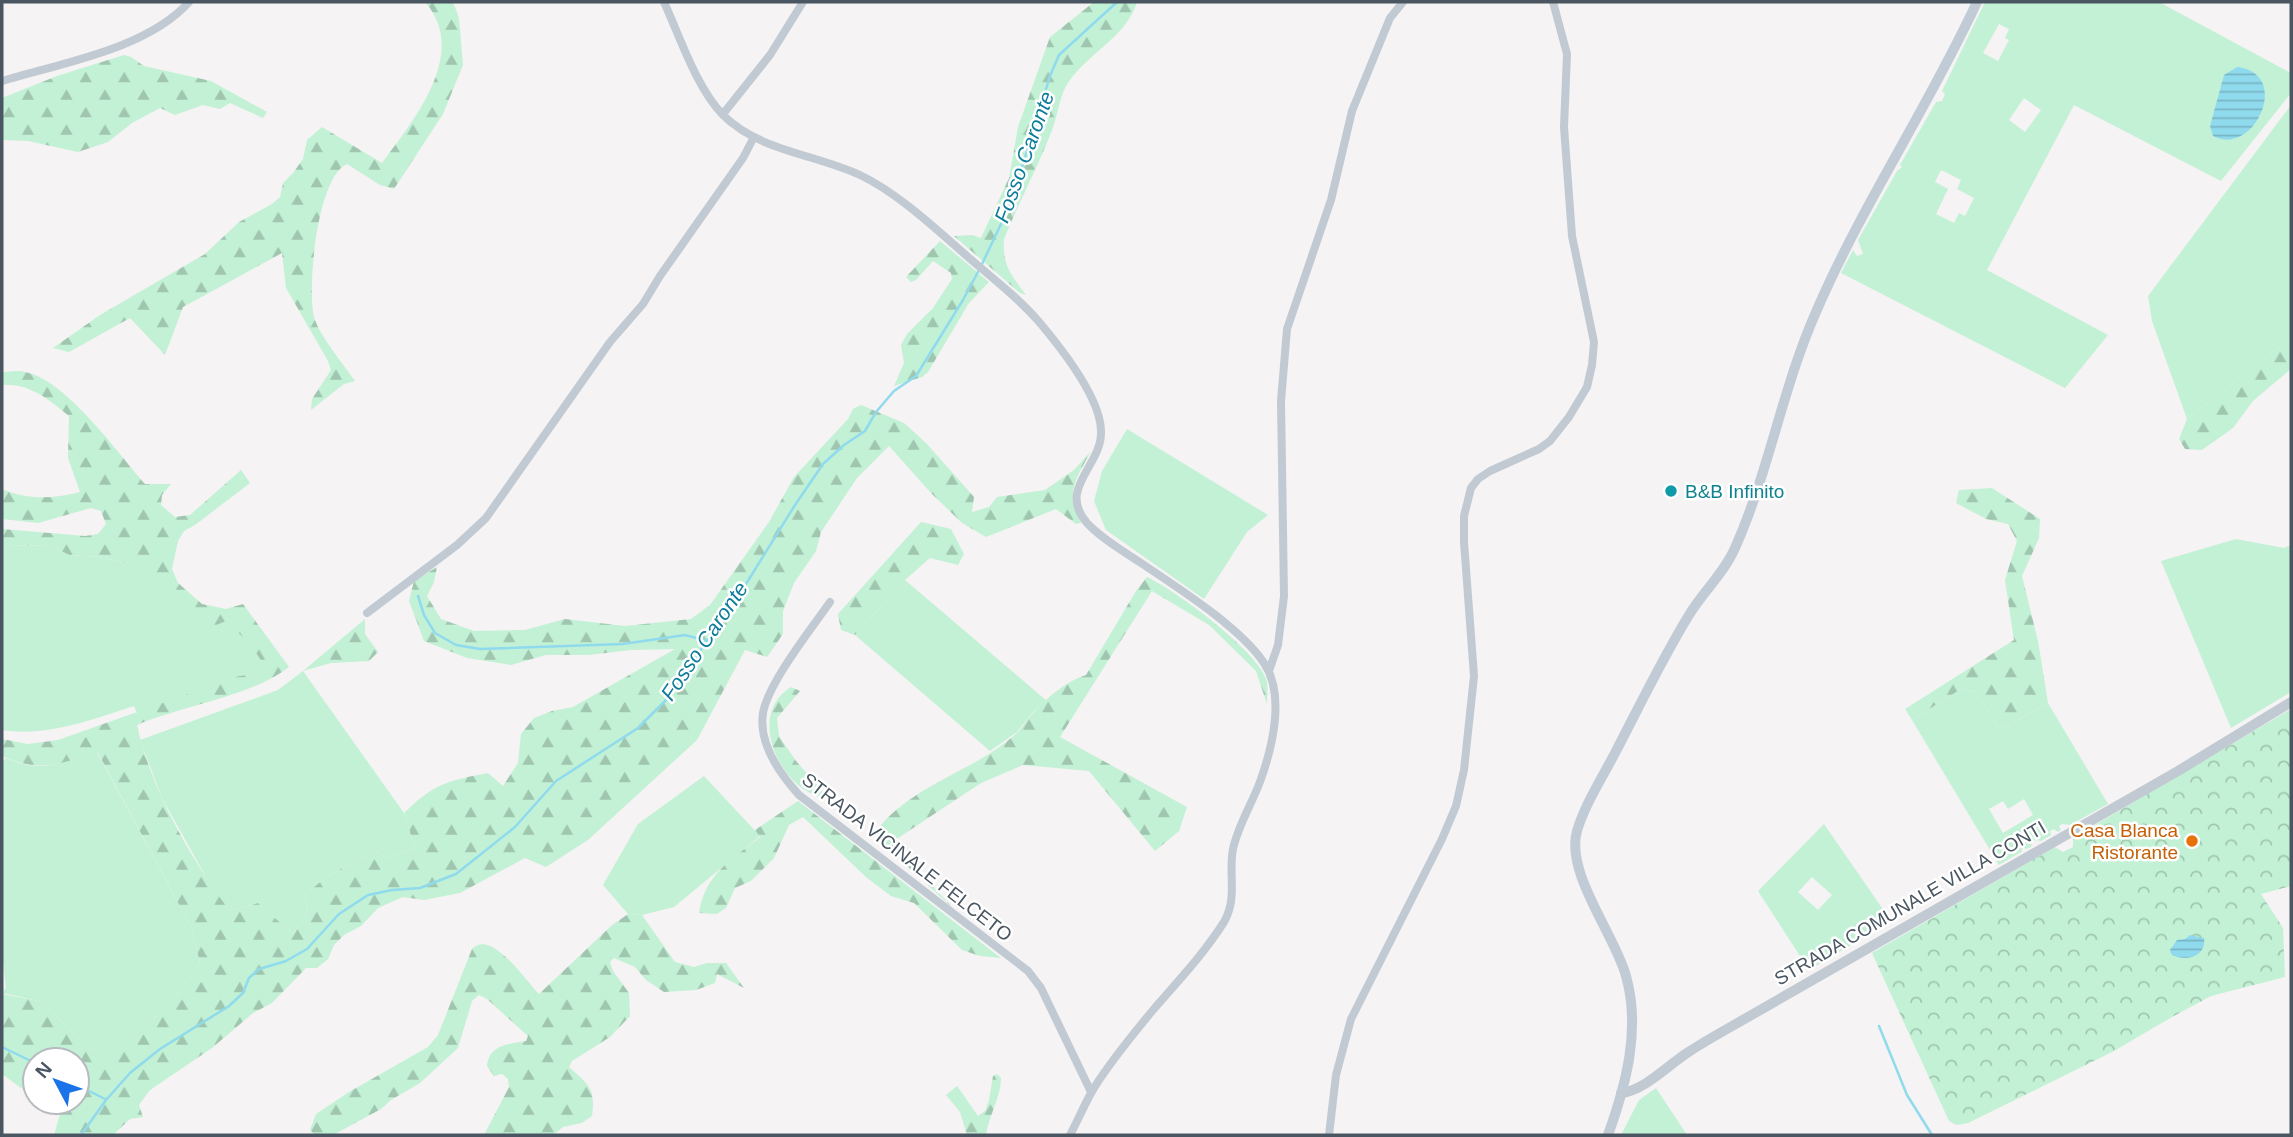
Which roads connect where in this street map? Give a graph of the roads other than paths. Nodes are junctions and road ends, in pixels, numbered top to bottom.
1 (189, 2) edge
2 (664, 2) edge
3 (803, 2) edge
4 (1403, 2) edge
5 (1553, 2) edge
6 (1977, 2) edge
7 (2, 81) edge
8 (723, 114) junction
9 (754, 137) junction
10 (830, 602) dead end
11 (367, 613) dead end
12 (1269, 671) junction
13 (2291, 702) edge
14 (1091, 1092) junction
15 (1621, 1093) junction
16 (1070, 1135) edge
17 (1329, 1135) edge
18 (1608, 1135) edge

1 - 7 street
2 - 8 street
3 - 8 street
4 - 12 street
5 - 17 street
6 - 15 main road
8 - 9 street
9 - 11 street
9 - 12 street
10 - 14 street, STRADA VICINALE FELCETO
12 - 14 street
13 - 15 street, STRADA COMUNALE VILLA CONTI
14 - 16 street
15 - 18 main road

